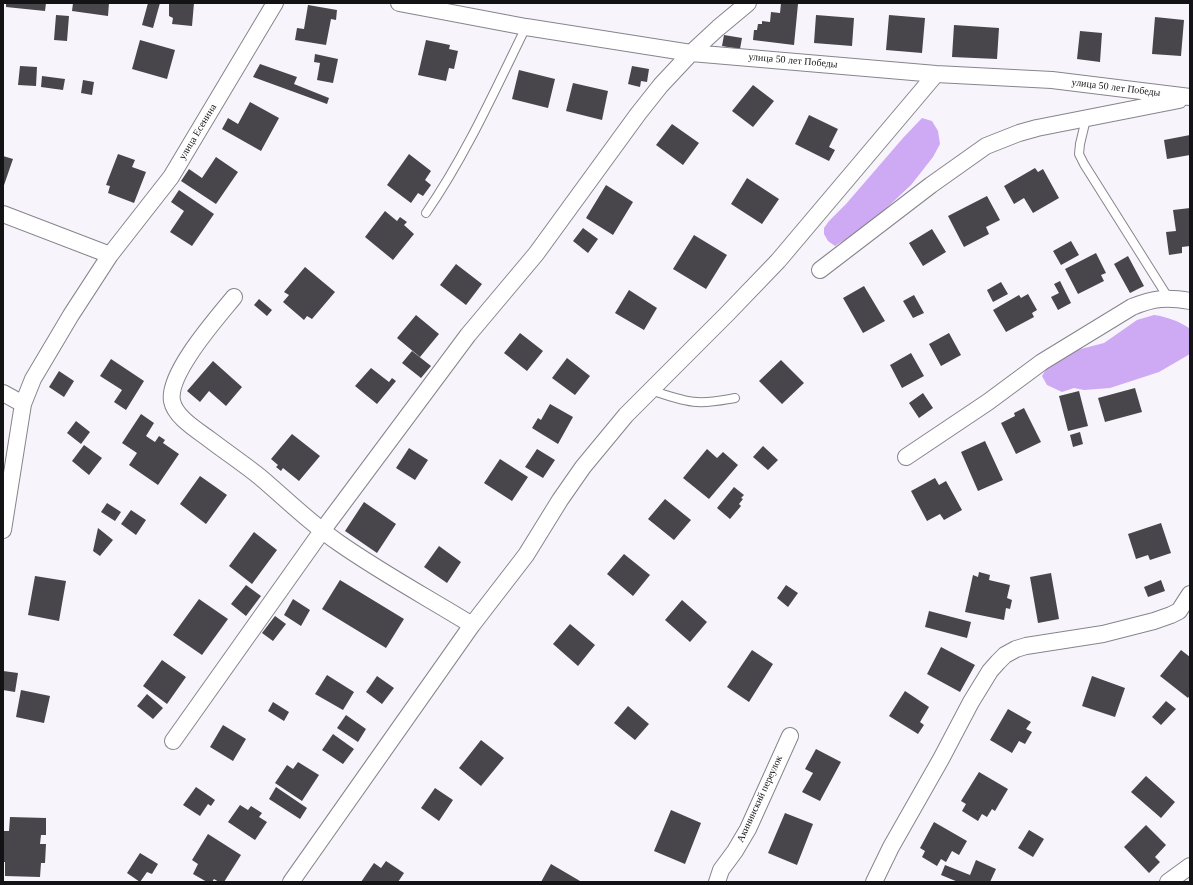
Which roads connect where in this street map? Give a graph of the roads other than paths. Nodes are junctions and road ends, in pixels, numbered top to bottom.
1 (276, 3) edge
2 (399, 3) edge
3 (748, 3) edge
4 (526, 27) junction
5 (691, 52) junction
6 (936, 74) junction
7 (1190, 97) edge
8 (1086, 119) junction
9 (426, 213) dead end
10 (3, 214) edge
11 (110, 255) junction
12 (820, 270) dead end
13 (234, 297) dead end
14 (1169, 299) junction
15 (1190, 301) edge
16 (651, 390) junction
17 (3, 393) edge
18 (735, 398) dead end
19 (23, 404) junction
20 (906, 457) dead end
21 (3, 530) edge
22 (322, 531) junction
23 (1190, 594) edge
24 (1185, 613) edge
25 (472, 625) junction
26 (790, 736) dead end
27 (173, 741) dead end
28 (1190, 866) edge
29 (721, 881) edge
30 (291, 882) edge
31 (874, 882) edge
32 (1168, 882) edge

1 - 11 street, улица Есенина
2 - 4 street, улица 50 лет Победы
3 - 5 street
4 - 5 street, улица 50 лет Победы
4 - 9 lane
5 - 6 street, улица 50 лет Победы
5 - 22 street
6 - 7 street, улица 50 лет Победы
6 - 16 street
7 - 8 street
8 - 12 street
8 - 14 lane
10 - 11 street
11 - 19 street, улица Есенина
13 - 22 street
14 - 15 street
14 - 20 street
16 - 18 lane
16 - 25 street
17 - 19 street
19 - 21 street, улица Есенина
22 - 25 street
22 - 27 street
23 - 24 street
24 - 31 street
25 - 30 street
26 - 29 street, Акининский переулок
28 - 32 street

